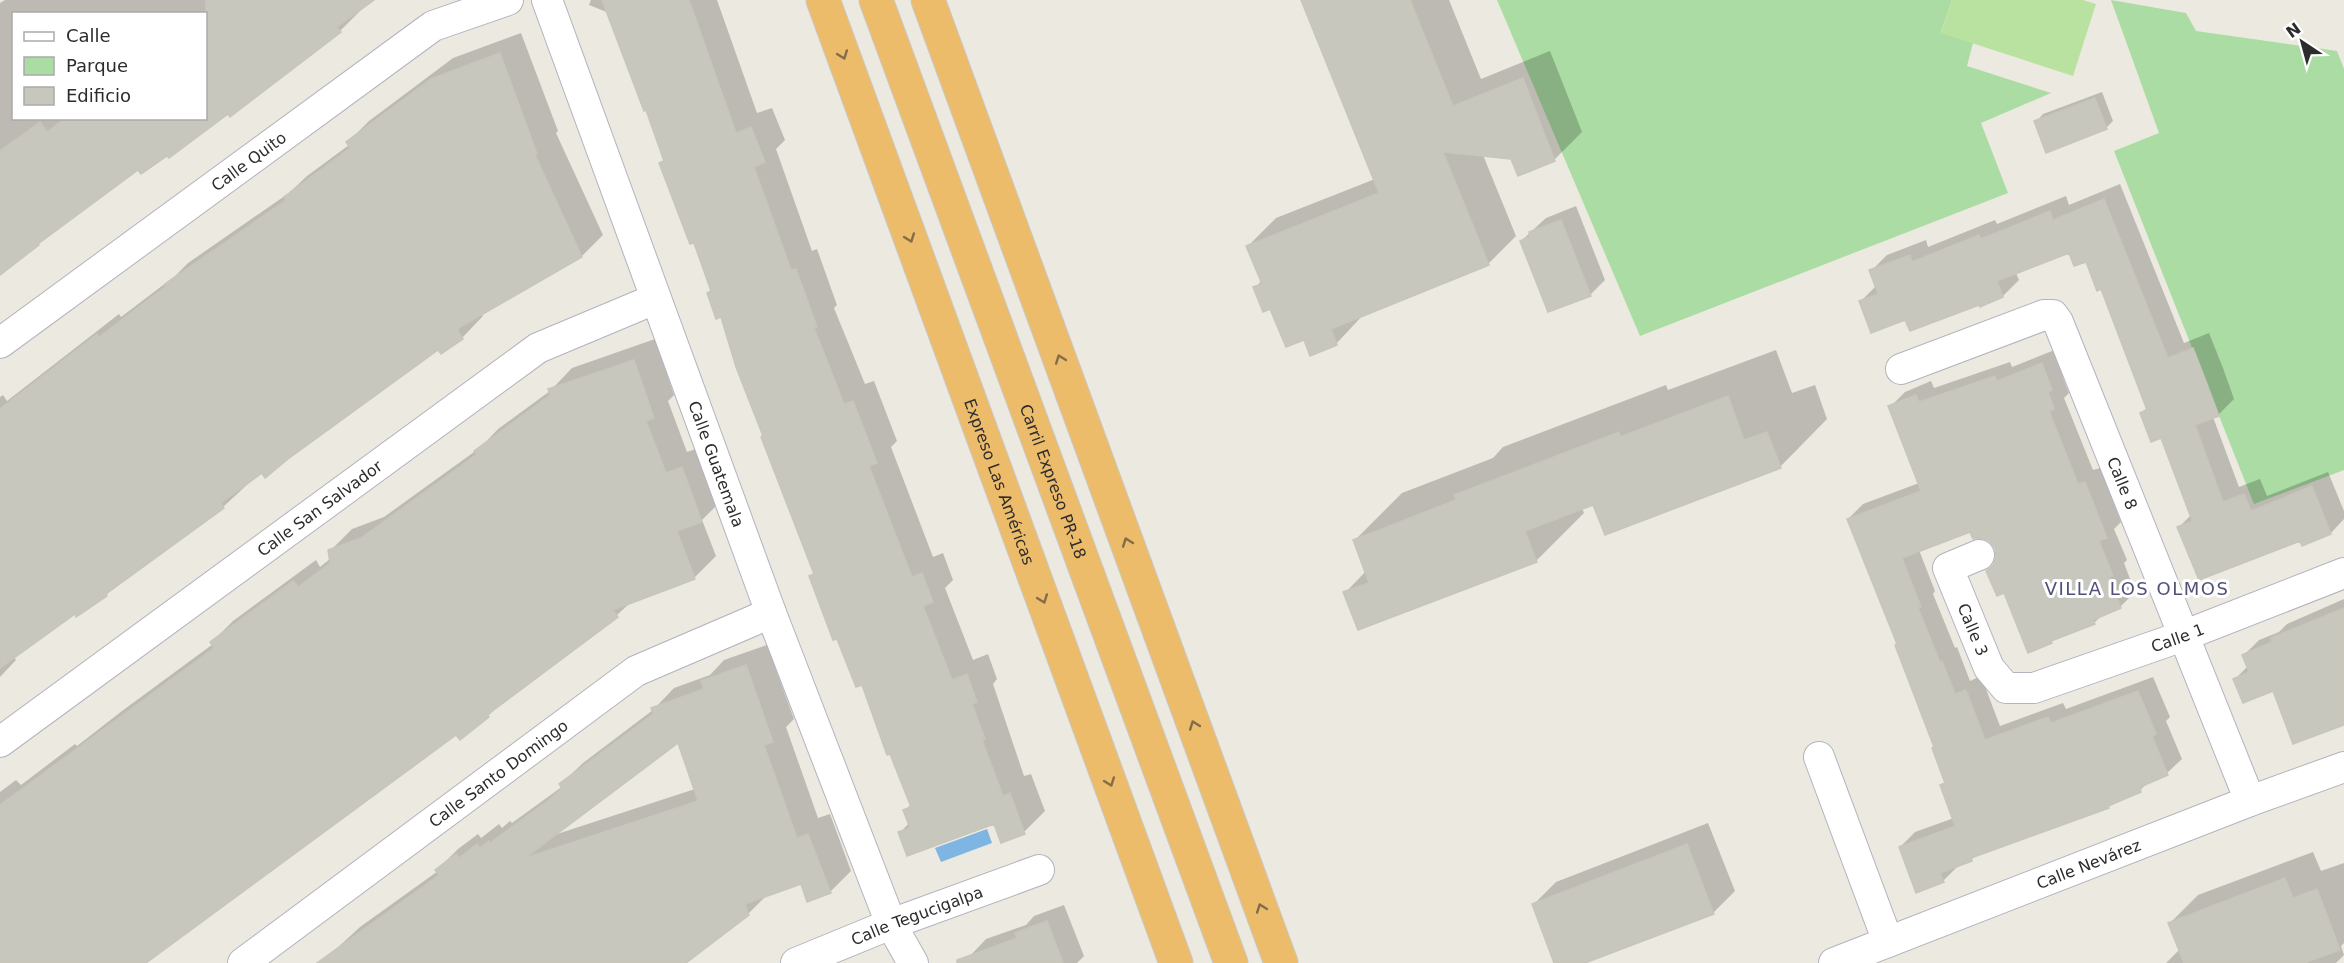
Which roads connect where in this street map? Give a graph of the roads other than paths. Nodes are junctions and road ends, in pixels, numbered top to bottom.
1 (508, 0) edge
2 (547, 0) edge
3 (823, 0) edge
4 (876, 0) edge
5 (928, 0) edge
6 (655, 299) junction
7 (0, 343) edge
8 (1901, 369) dead end
9 (1979, 555) dead end
10 (2344, 573) edge
11 (771, 614) junction
12 (2183, 636) junction
13 (2006, 688) joint
14 (0, 742) edge
15 (1820, 757) dead end
16 (2344, 767) edge
17 (2250, 801) junction
18 (1039, 870) dead end
19 (891, 924) junction
20 (1888, 942) junction
21 (243, 963) edge
22 (796, 963) edge
23 (913, 963) edge
24 (1176, 963) edge
25 (1231, 963) edge
26 (1281, 963) edge
27 (1834, 963) edge

1 - 7 street, Calle Quito
2 - 6 street, Calle Guatemala
3 -> 24 highway, Expreso Las Américas
4 - 25 highway, Carril Expreso PR-18
26 -> 5 highway
6 - 11 street, Calle Guatemala
6 - 14 street, Calle San Salvador
8 - 12 street, Calle 8
9 - 13 street, Calle 3
10 - 12 street, Calle 1
11 - 19 street, Calle Guatemala
11 - 21 street, Calle Santo Domingo
12 - 13 street, Calle 1
12 - 17 street, Calle 8
15 - 20 street
16 - 17 street, Calle Nevárez
17 - 20 street, Calle Nevárez
18 - 19 street, Calle Tegucigalpa
19 - 22 street, Calle Tegucigalpa
19 - 23 street, Calle Guatemala
20 - 27 street, Calle Nevárez

